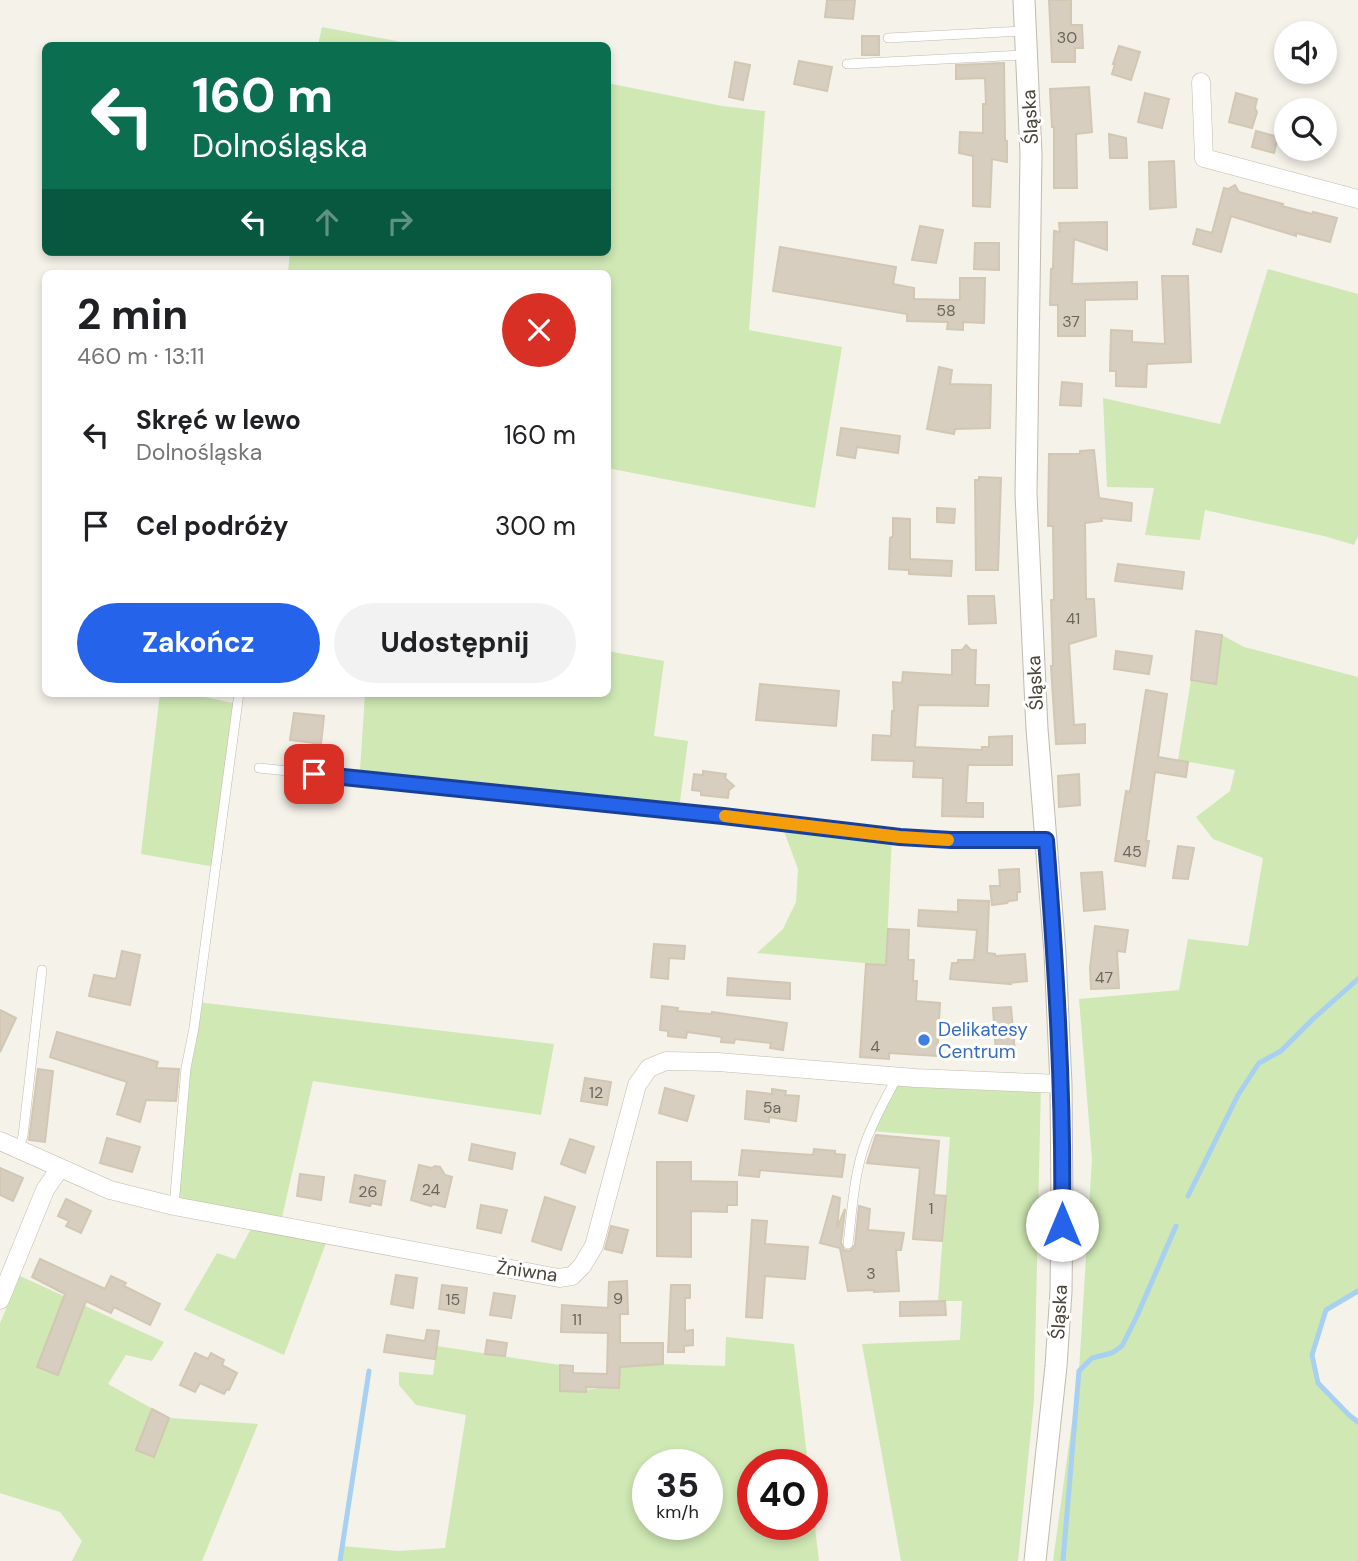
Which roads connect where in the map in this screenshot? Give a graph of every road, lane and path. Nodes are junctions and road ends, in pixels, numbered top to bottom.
1 (1024, 0) edge
2 (1026, 31) junction
3 (888, 38) dead end
4 (1027, 55) junction
5 (847, 64) dead end
6 (1201, 82) dead end
7 (1358, 198) edge
8 (238, 697) edge
9 (259, 768) dead end
10 (1046, 840) junction
11 (43, 970) dead end
12 (897, 1077) junction
13 (1060, 1084) junction
14 (0, 1140) edge
15 (18, 1149) junction
16 (60, 1168) junction
17 (174, 1206) junction
18 (848, 1244) dead end
19 (0, 1300) edge
20 (1035, 1561) edge

1 - 2 street, Śląska
2 - 3 lane
2 - 4 street, Śląska
4 - 5 lane
4 - 10 street, Śląska
6 - 7 street
8 - 17 lane
9 - 10 lane
10 - 13 street, Śląska
11 - 15 lane
12 - 13 street, Żniwna
12 - 17 street, Żniwna
12 - 18 lane
13 - 20 street, Śląska
14 - 15 street, Żniwna
15 - 16 street, Żniwna
16 - 17 street, Żniwna
16 - 19 street

